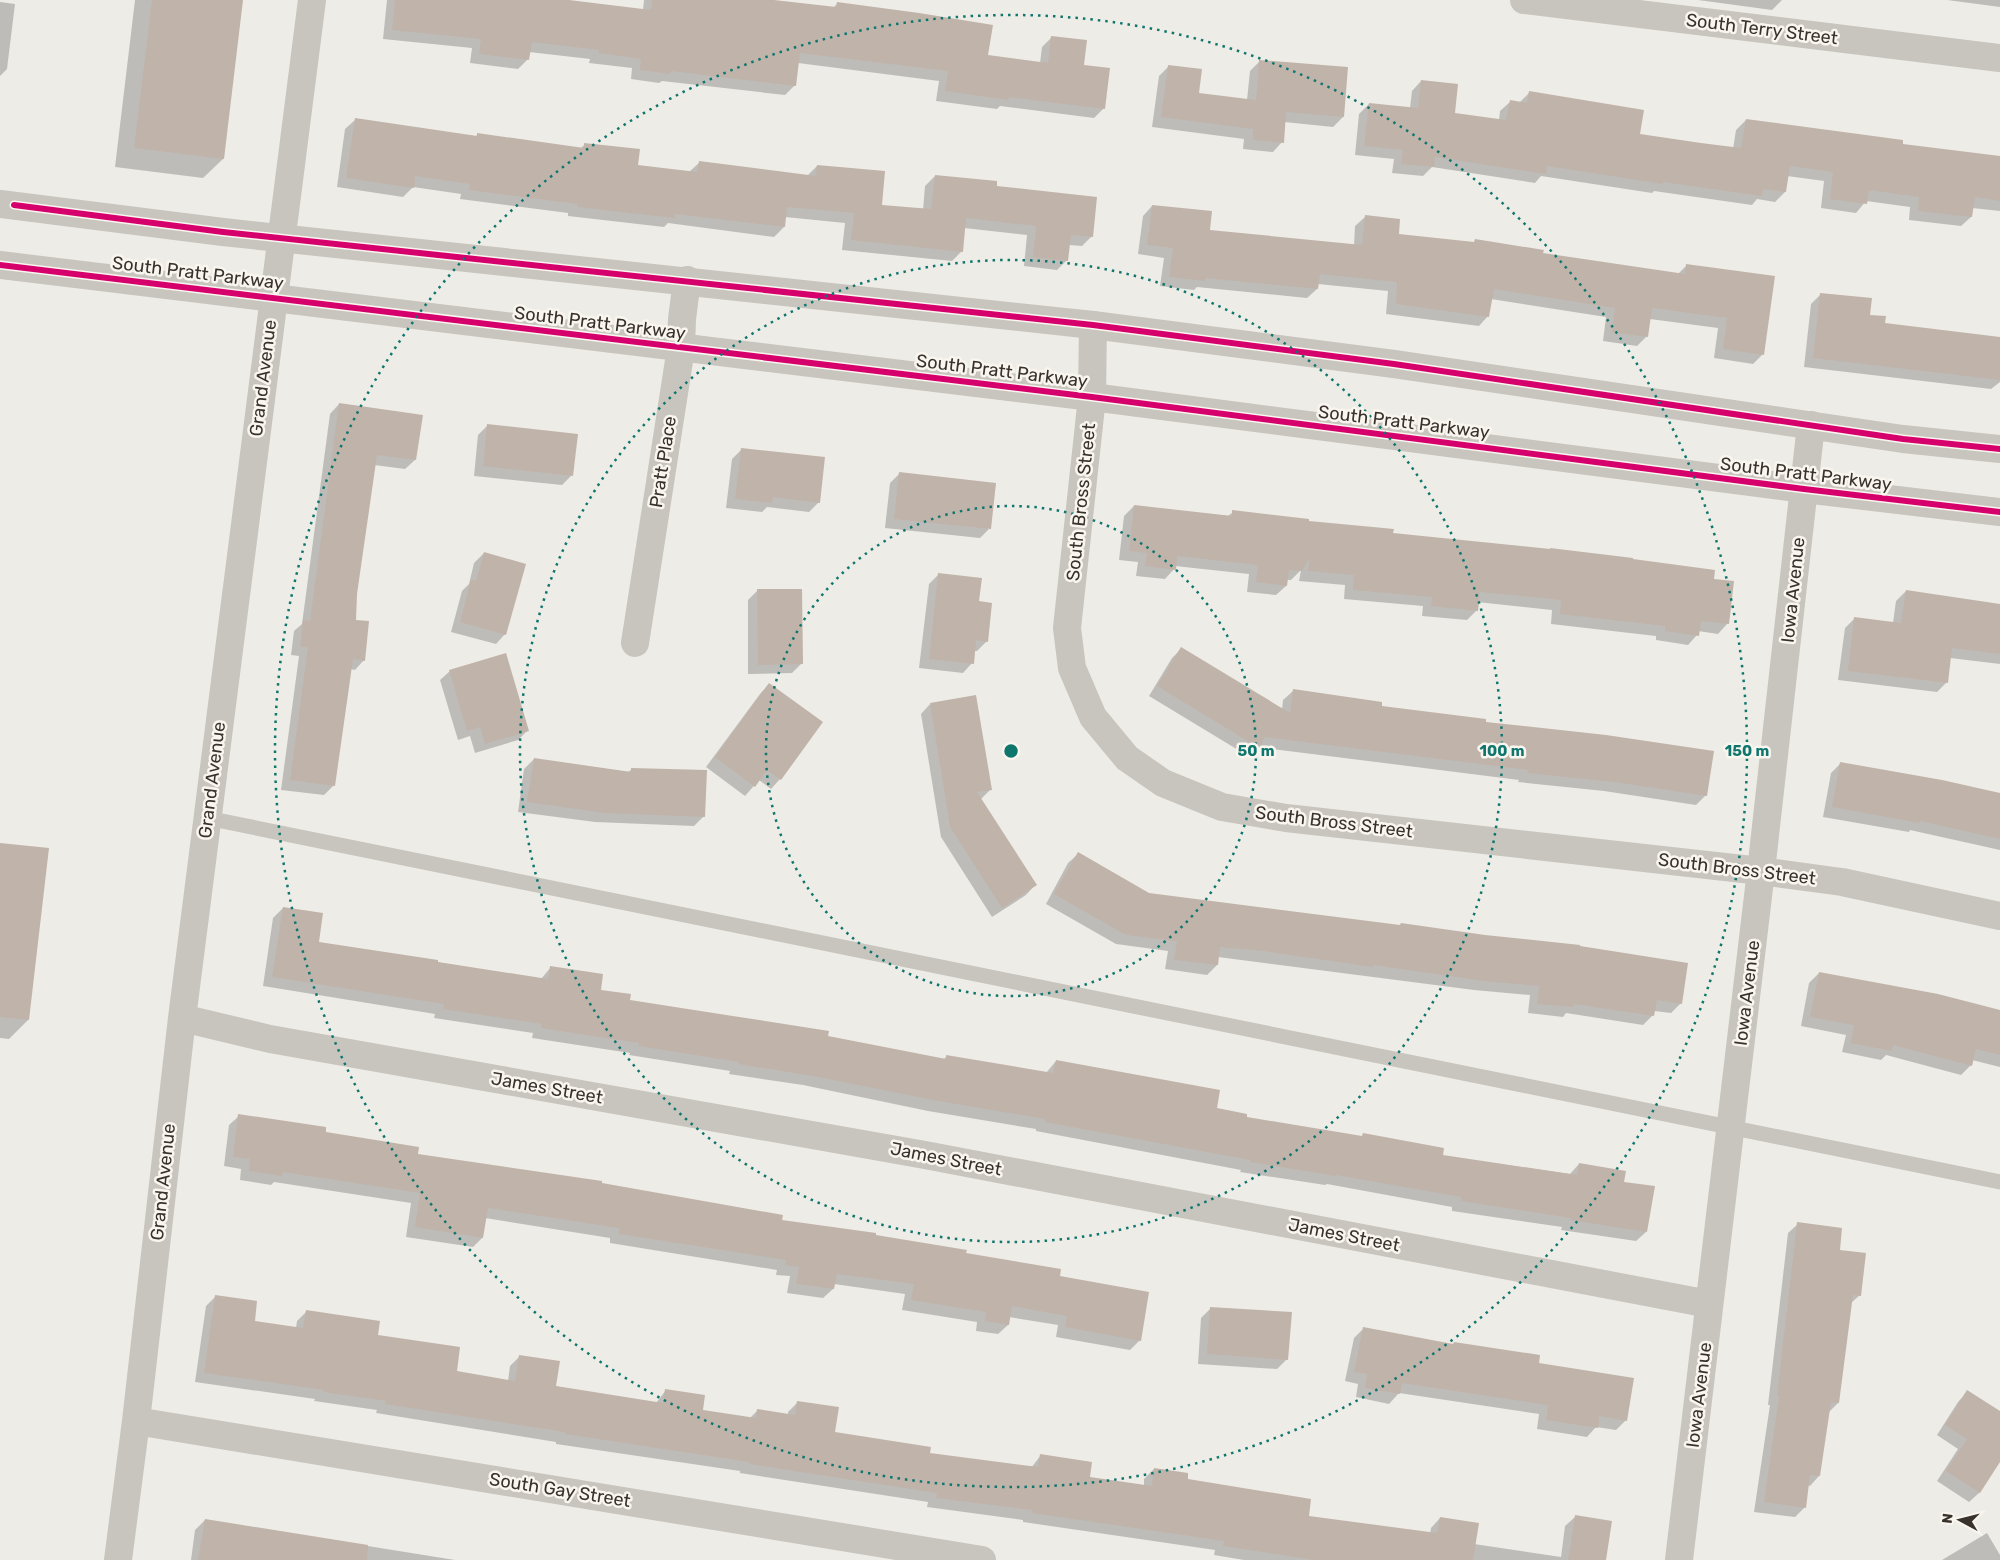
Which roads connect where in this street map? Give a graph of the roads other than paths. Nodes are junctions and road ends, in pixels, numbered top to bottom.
1 (312, 0) edge
2 (1524, 0) edge
3 (2000, 58) edge
4 (0, 204) edge
5 (280, 238) junction
6 (0, 265) edge
7 (687, 280) junction
8 (273, 296) junction
9 (1093, 325) junction
10 (681, 348) junction
11 (1092, 397) junction
12 (1811, 425) junction
13 (2000, 449) edge
14 (1804, 489) junction
15 (2000, 512) edge
16 (634, 643) dead end
17 (207, 818) junction
18 (1761, 871) junction
19 (2000, 916) edge
20 (182, 1018) junction
21 (1731, 1128) junction
22 (2000, 1182) edge
23 (1709, 1304) junction
24 (136, 1420) junction
25 (118, 1560) edge
26 (982, 1560) edge
27 (1679, 1560) edge

1 - 5 street, Grand Avenue
2 - 3 street, South Terry Street
4 - 5 street
5 - 7 street
5 - 8 street, Grand Avenue
6 - 8 street, South Pratt Parkway
7 - 9 street
7 - 10 street, Pratt Place
8 - 10 street, South Pratt Parkway
8 - 17 street, Grand Avenue
9 - 11 street, South Bross Street
9 - 12 street
10 - 11 street, South Pratt Parkway
10 - 16 street, Pratt Place
11 - 14 street, South Pratt Parkway
11 - 18 street, South Bross Street
12 - 13 street
12 - 14 street, Iowa Avenue
14 - 15 street, South Pratt Parkway
14 - 18 street, Iowa Avenue
17 - 20 street, Grand Avenue
17 - 21 lane
18 - 19 street, South Bross Street
18 - 21 street, Iowa Avenue
20 - 23 street, James Street
20 - 24 street, Grand Avenue
21 - 22 lane
21 - 23 street, Iowa Avenue
23 - 27 street, Iowa Avenue
24 - 25 street, Grand Avenue
24 - 26 street, South Gay Street

